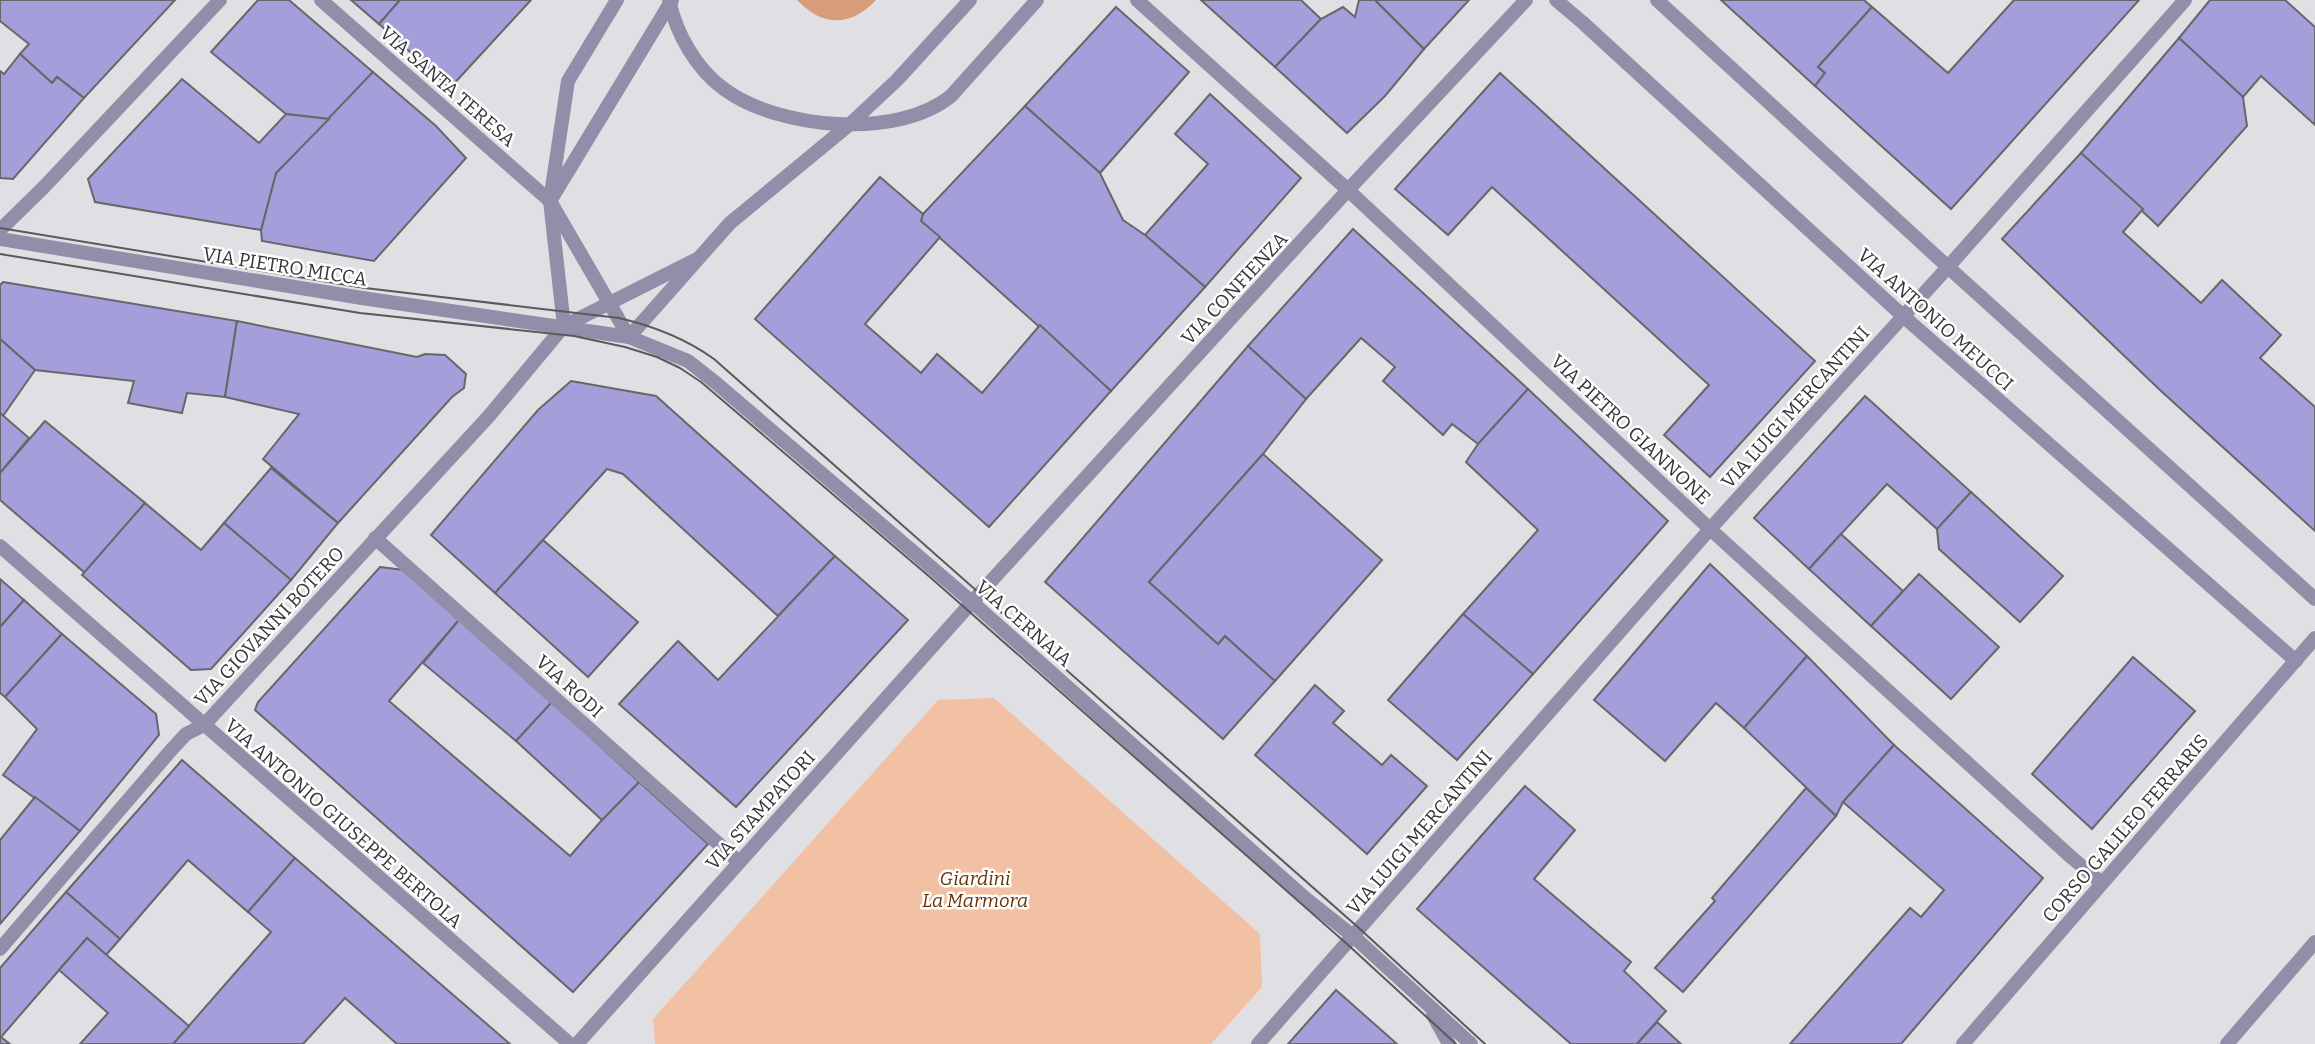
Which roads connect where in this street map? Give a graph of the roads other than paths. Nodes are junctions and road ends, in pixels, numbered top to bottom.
1 (220, 0) edge
2 (321, 0) edge
3 (617, 0) edge
4 (971, 0) edge
5 (1037, 0) edge
6 (1137, 0) edge
7 (1526, 0) edge
8 (1556, 0) edge
9 (1657, 0) edge
10 (2185, 0) edge
11 (671, 1) edge
12 (850, 124) junction
13 (1348, 190) junction
14 (550, 201) junction
15 (0, 230) edge
16 (0, 239) edge
17 (697, 259) junction
18 (1948, 267) junction
19 (610, 303) junction
20 (1903, 316) junction
21 (564, 326) junction
22 (629, 337) junction
23 (1710, 529) junction
24 (375, 538) junction
25 (0, 546) edge
26 (2315, 599) edge
27 (972, 602) junction
28 (2315, 638) edge
29 (2296, 661) junction
30 (204, 725) junction
31 (739, 863) junction
32 (2102, 883) junction
33 (1353, 936) junction
34 (2315, 942) edge
35 (0, 949) edge
36 (1427, 1005) junction
37 (570, 1044) edge
38 (577, 1044) edge
39 (1258, 1044) edge
40 (1450, 1044) edge
41 (1471, 1044) edge
42 (1963, 1044) edge
43 (2227, 1044) edge

1 - 15 street
2 - 14 street, VIA SANTA TERESA
3 - 14 street
4 - 12 street
5 - 12 street
6 - 13 street, VIA PIETRO GIANNONE
7 - 13 street, VIA CONFIENZA
8 - 20 street, VIA ANTONIO MEUCCI
9 - 18 street
10 - 18 street, VIA LUIGI MERCANTINI
11 - 12 street
11 - 14 street
12 - 17 street
13 - 23 street, VIA PIETRO GIANNONE
13 - 27 street, VIA CONFIENZA
14 - 19 street, VIA SANTA TERESA
14 - 21 street
16 - 21 street, VIA PIETRO MICCA
17 - 19 street
17 - 22 street
18 - 20 street, VIA LUIGI MERCANTINI
18 - 26 street
19 - 21 street
19 - 22 street, VIA SANTA TERESA
20 - 23 street, VIA LUIGI MERCANTINI
20 - 29 street, VIA ANTONIO MEUCCI
21 - 22 street, VIA CERNAIA
21 - 24 street, VIA GIOVANNI BOTERO
22 - 27 street, VIA CERNAIA
23 - 32 street, VIA PIETRO GIANNONE
23 - 33 street, VIA LUIGI MERCANTINI
24 - 30 street, VIA GIOVANNI BOTERO
24 - 31 street, VIA RODI
25 - 30 street, VIA ANTONIO GIUSEPPE BERTOLA
27 - 31 street, VIA STAMPATORI
27 - 33 street, VIA CERNAIA
28 - 29 street, CORSO GALILEO FERRARIS
29 - 32 street, CORSO GALILEO FERRARIS
30 - 35 street, VIA GIOVANNI BOTERO
30 - 37 street, VIA ANTONIO GIUSEPPE BERTOLA
31 - 38 street, VIA STAMPATORI
32 - 42 street, CORSO GALILEO FERRARIS
33 - 36 street, VIA CERNAIA
33 - 39 street, VIA LUIGI MERCANTINI
34 - 43 street
36 - 40 street, VIA CERNAIA
36 - 41 street, VIA CERNAIA

